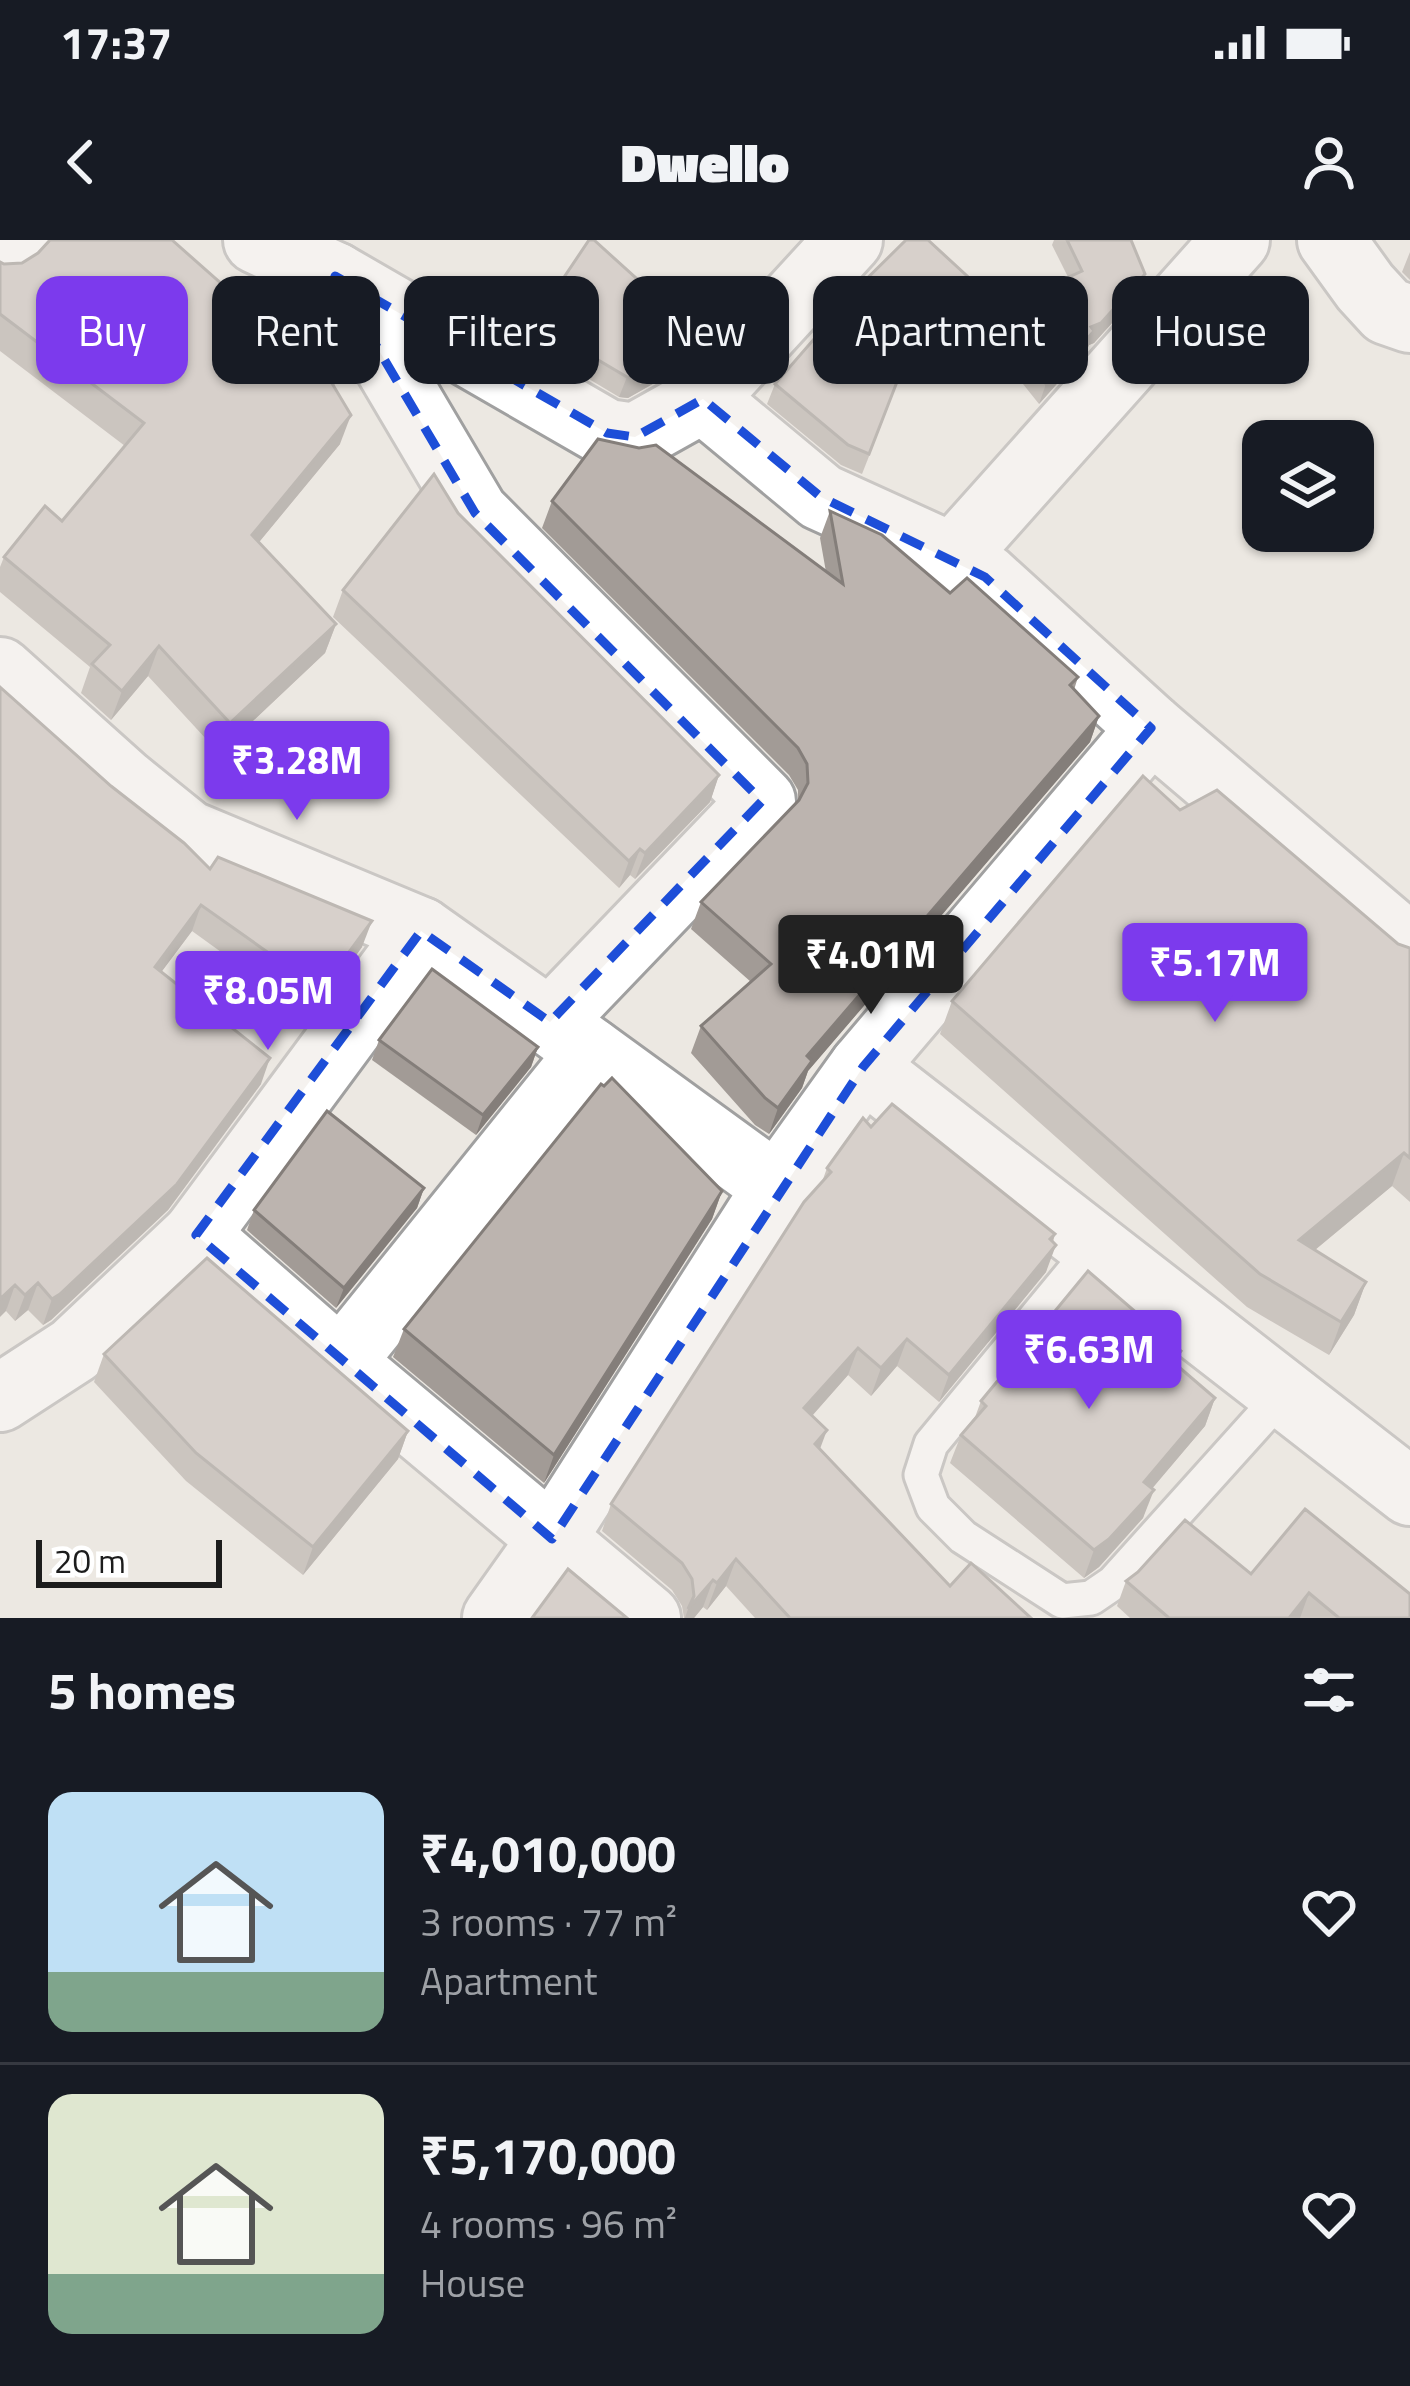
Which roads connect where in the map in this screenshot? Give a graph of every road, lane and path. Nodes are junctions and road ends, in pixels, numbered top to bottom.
1 (16, 240) edge
2 (257, 240) edge
3 (849, 240) edge
4 (1236, 240) edge
5 (1331, 240) edge
6 (0, 257) edge
7 (333, 276) edge
8 (380, 303) edge
9 (1410, 319) edge
10 (380, 352) edge
11 (703, 399) junction
12 (953, 556) junction
13 (0, 671) edge
14 (1151, 728) junction
15 (421, 931) junction
16 (1410, 948) edge
17 (571, 1037) junction
18 (863, 1067) junction
19 (777, 1187) junction
20 (196, 1235) junction
21 (1094, 1246) junction
22 (341, 1362) junction
23 (1283, 1394) junction
24 (0, 1398) edge
25 (1410, 1492) edge
26 (552, 1539) junction
27 (496, 1618) edge
28 (646, 1618) edge

1 - 6 street
2 - 7 street
3 - 11 street
4 - 12 street
5 - 9 street
8 - 11 street
10 - 17 street
11 - 12 street
12 - 14 street
13 - 15 street
14 - 16 street
14 - 18 street
15 - 17 street
15 - 20 street
17 - 19 street
17 - 22 street
18 - 19 street
18 - 21 street
19 - 26 street
20 - 22 street
20 - 24 street
21 - 23 street
21 - 23 lane
22 - 26 street
23 - 25 street
26 - 27 street
26 - 28 street

